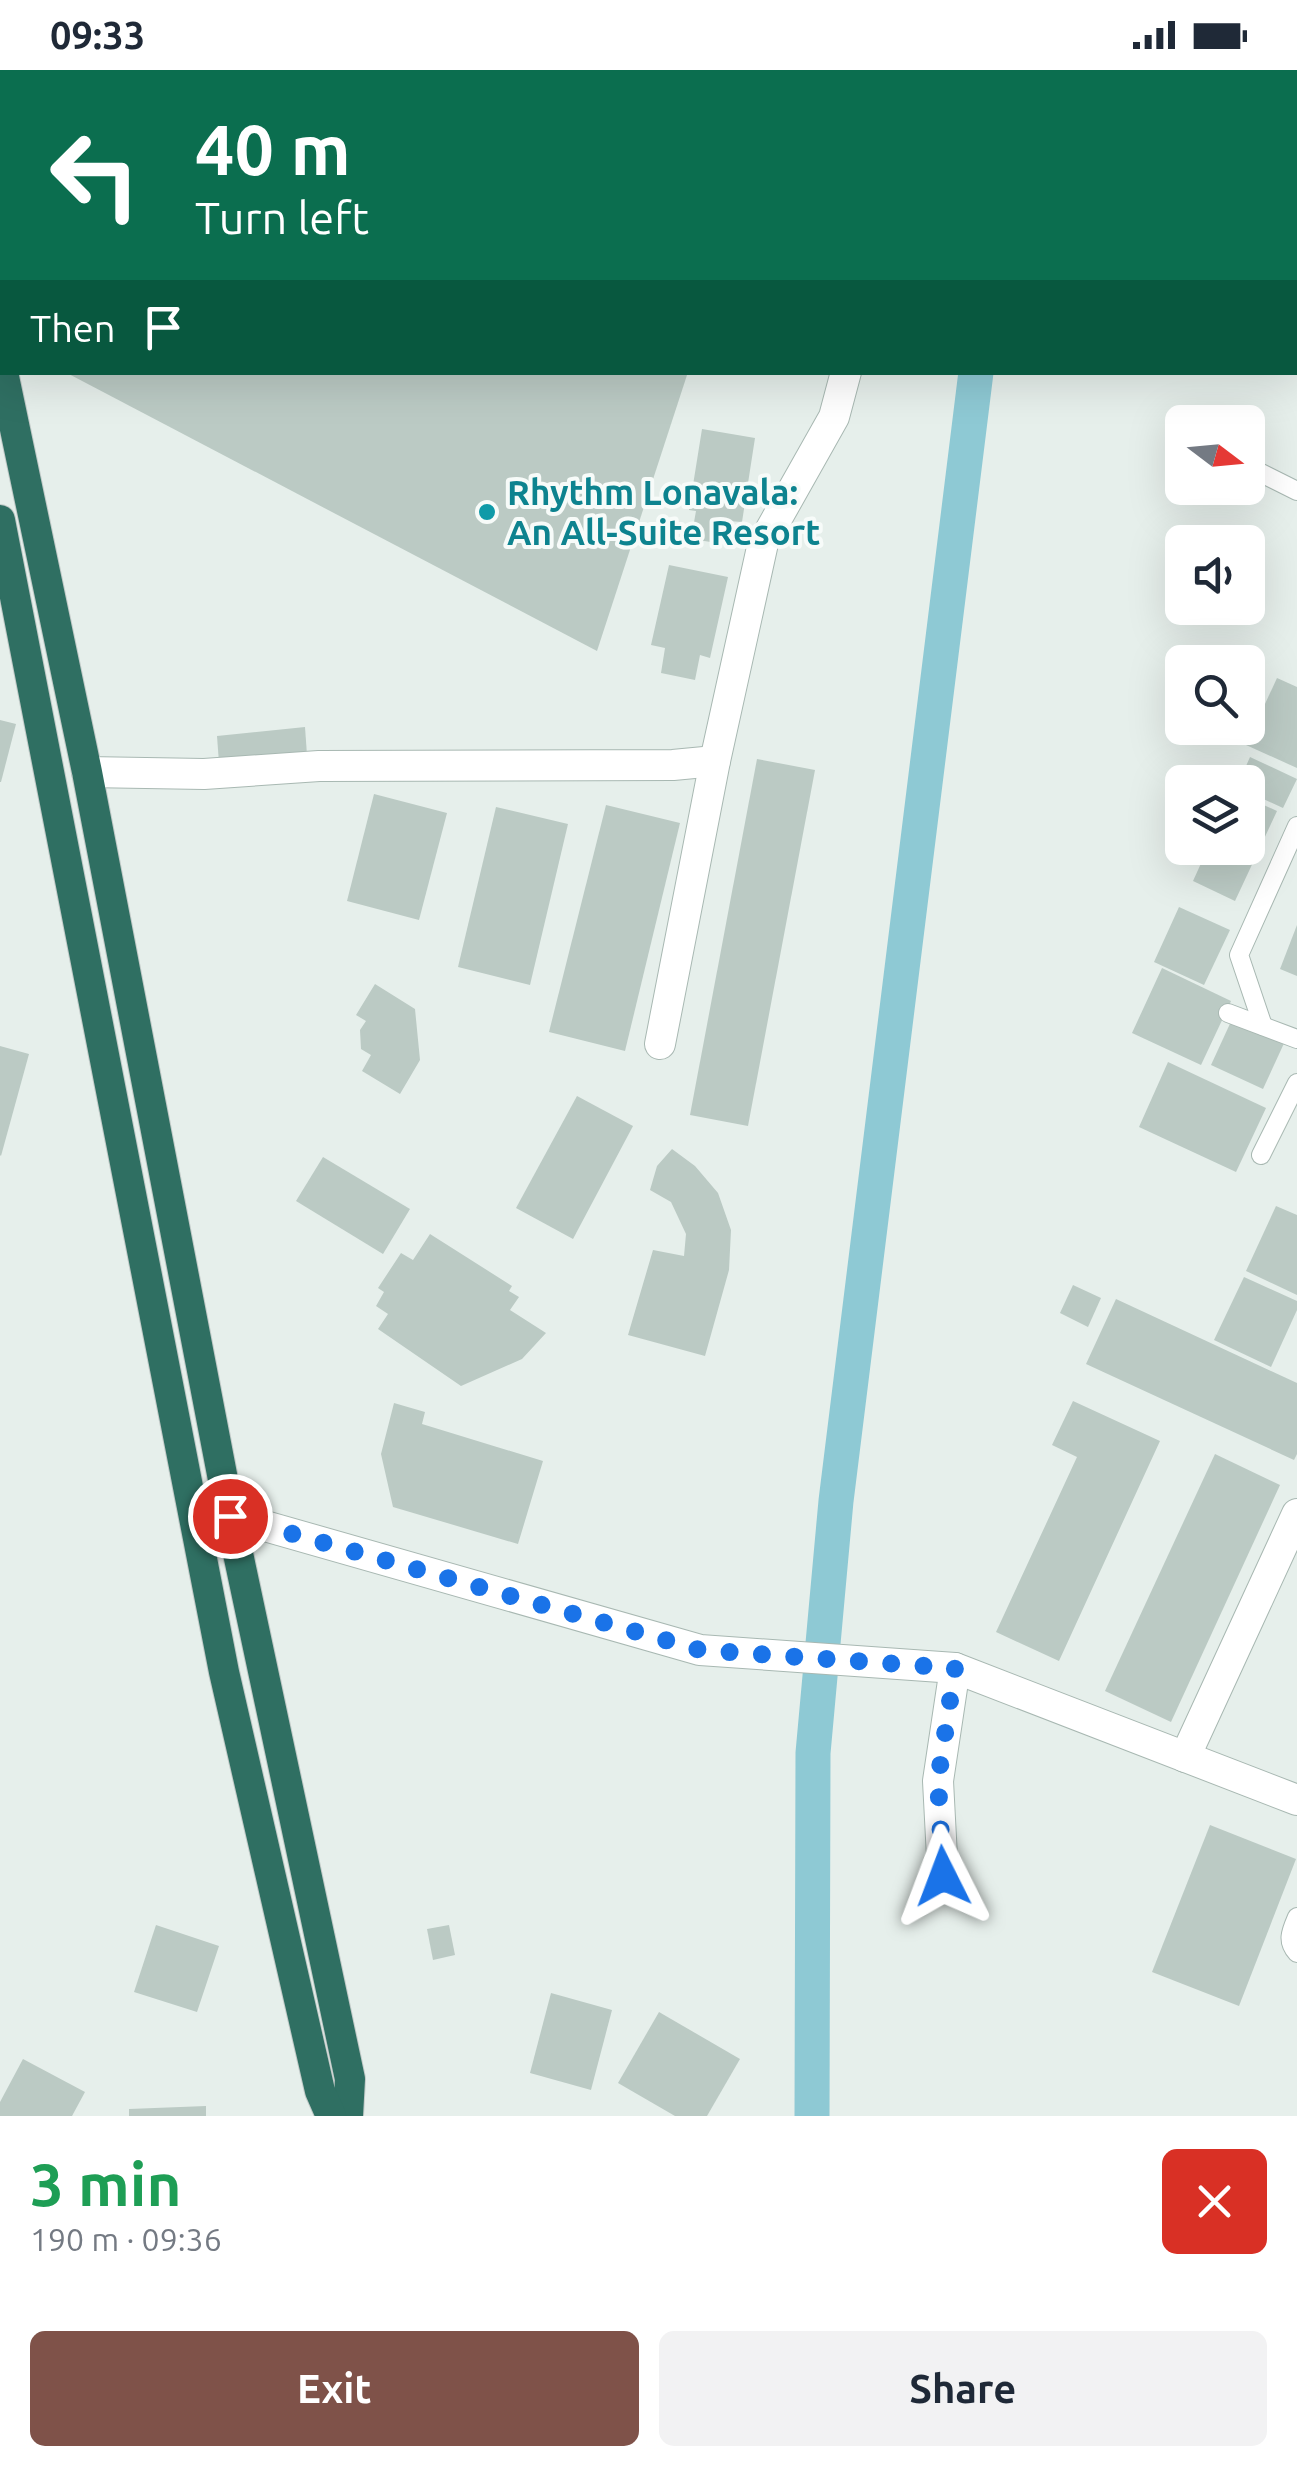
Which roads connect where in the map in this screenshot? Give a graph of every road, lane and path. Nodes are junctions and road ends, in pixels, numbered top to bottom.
1 (3, 375) edge
2 (845, 375) edge
3 (1265, 476) edge
4 (1297, 492) edge
5 (0, 520) edge
6 (715, 761) junction
7 (86, 772) junction
8 (1297, 826) edge
9 (1228, 1013) dead end
10 (1263, 1026) junction
11 (1297, 1039) edge
12 (660, 1044) dead end
13 (1297, 1083) edge
14 (1261, 1155) dead end
15 (1297, 1514) edge
16 (230, 1516) junction
17 (955, 1668) junction
18 (1185, 1757) junction
19 (1297, 1800) edge
20 (943, 1876) dead end
21 (1297, 1916) edge
22 (1297, 1953) edge
23 (331, 2116) edge
24 (348, 2116) edge

1 - 7 highway
2 - 6 street
3 - 4 lane
5 - 23 highway
6 - 7 street
6 - 12 street
7 - 16 highway
8 - 10 lane
9 - 10 lane
10 - 11 lane
13 - 14 lane
15 - 18 street
16 - 17 street
16 - 24 highway
17 - 18 street
17 - 20 street
18 - 19 street
21 - 22 lane

